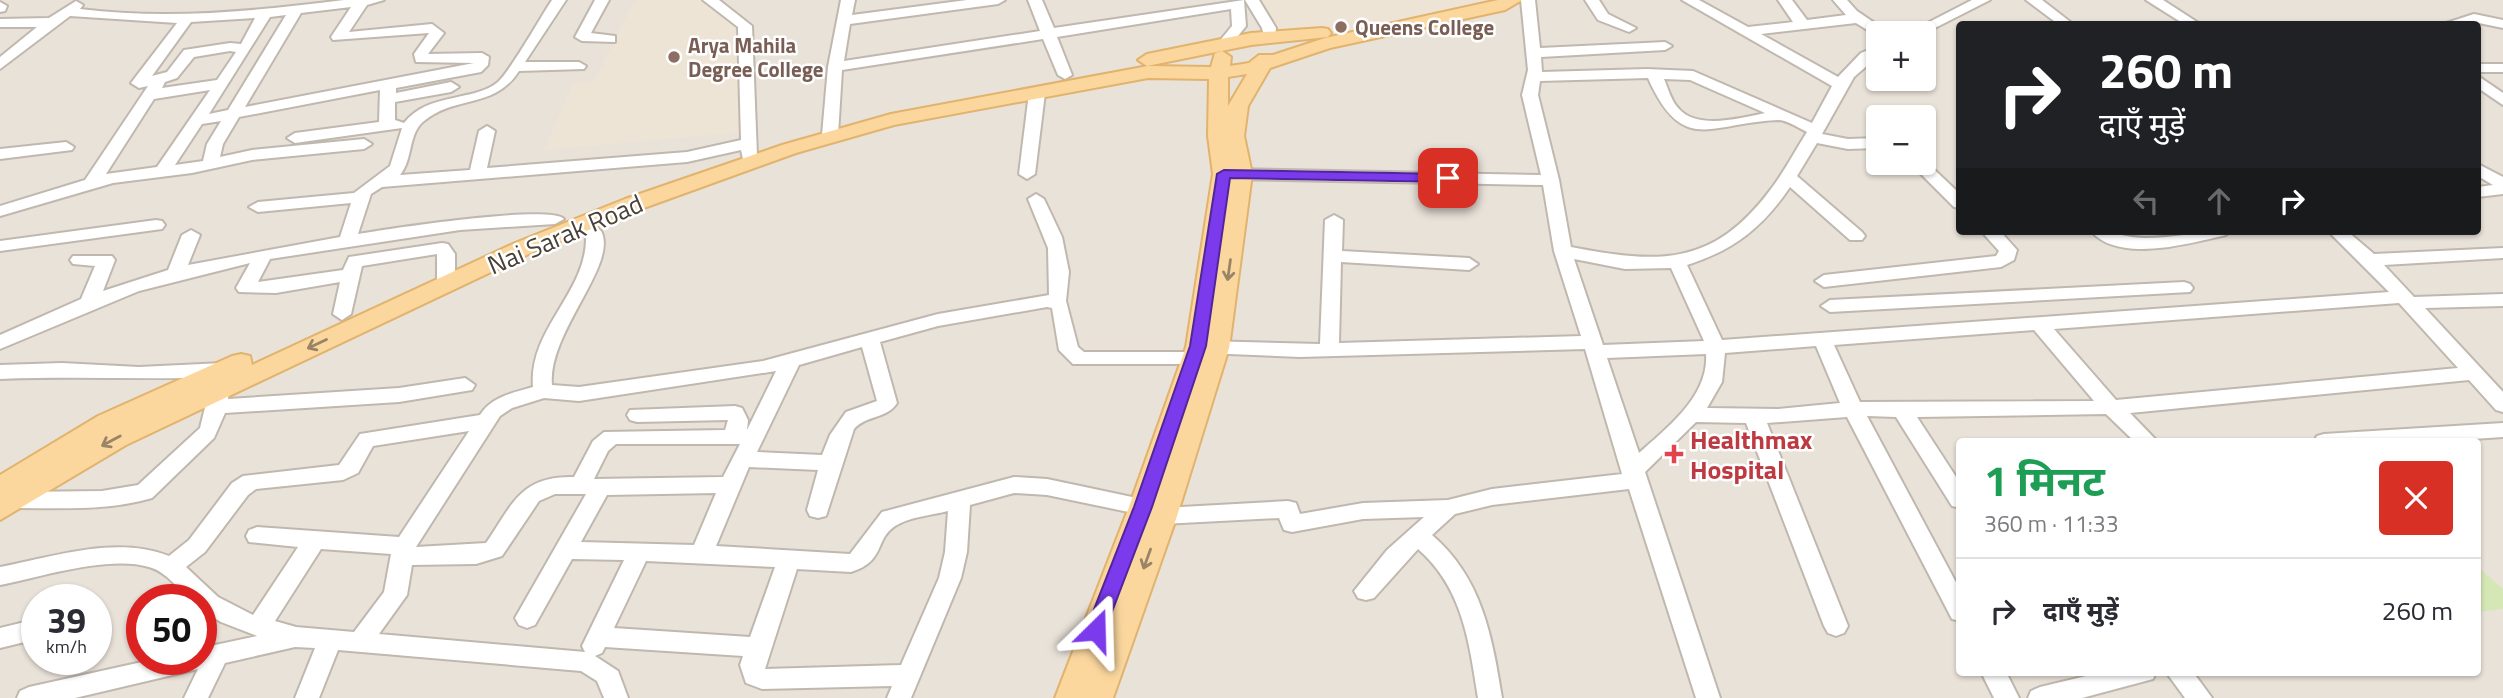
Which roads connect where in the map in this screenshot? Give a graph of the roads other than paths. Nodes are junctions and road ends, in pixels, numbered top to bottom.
1 (82, 0) edge
2 (249, 0) edge
3 (559, 0) edge
4 (602, 0) edge
5 (710, 0) edge
6 (848, 0) edge
7 (998, 0) edge
8 (1035, 0) edge
9 (1484, 0) edge
10 (1513, 0) edge
11 (1528, 0) edge
12 (1592, 0) edge
13 (1689, 0) edge
14 (1785, 0) edge
15 (1840, 0) edge
16 (1983, 0) edge
17 (2033, 0) edge
18 (2153, 0) edge
19 (369, 1) edge
20 (1242, 1) edge
21 (328, 3) edge
22 (298, 9) junction
23 (66, 11) junction
24 (265, 13) junction
25 (244, 16) junction
26 (1858, 18) junction
27 (186, 20) junction
28 (842, 21) junction
29 (2062, 21) edge
30 (2188, 21) edge
31 (2462, 21) edge
32 (50, 22) junction
33 (0, 23) edge
34 (1866, 23) edge
35 (1936, 23) edge
36 (2503, 24) edge
37 (1803, 25) junction
38 (1629, 28) dead end
39 (1744, 32) junction
40 (203, 35) junction
41 (1051, 35) junction
42 (1270, 38) junction
43 (610, 39) dead end
44 (1225, 43) junction
45 (1665, 46) dead end
46 (272, 51) junction
47 (242, 53) junction
48 (1534, 53) junction
49 (1866, 56) edge
50 (0, 65) edge
51 (1161, 65) junction
52 (1265, 65) junction
53 (579, 66) dead end
54 (516, 67) junction
55 (835, 67) junction
56 (2481, 68) edge
57 (2503, 68) edge
58 (1219, 73) junction
59 (1654, 74) junction
60 (1065, 75) junction
61 (1534, 77) junction
62 (393, 83) junction
63 (2481, 83) edge
64 (219, 84) junction
65 (1840, 84) junction
66 (155, 86) junction
67 (451, 87) dead end
68 (1037, 93) junction
69 (387, 99) junction
70 (2503, 100) edge
71 (233, 114) junction
72 (1783, 115) junction
73 (415, 120) junction
74 (195, 121) junction
75 (387, 126) junction
76 (831, 129) junction
77 (487, 131) dead end
78 (1814, 134) junction
79 (1866, 143) edge
80 (363, 144) dead end
81 (66, 147) dead end
82 (749, 151) junction
83 (0, 154) edge
84 (252, 155) junction
85 (211, 163) junction
86 (2481, 171) edge
87 (162, 172) junction
88 (477, 173) junction
89 (1027, 174) dead end
90 (1232, 174) junction
91 (1931, 175) edge
92 (1787, 176) junction
93 (1551, 180) junction
94 (379, 181) junction
95 (92, 183) junction
96 (660, 187) junction
97 (2503, 187) edge
98 (2481, 191) edge
99 (360, 197) junction
100 (1036, 199) dead end
101 (1956, 199) edge
102 (258, 207) dead end
103 (0, 212) edge
104 (555, 219) junction
105 (1334, 220) dead end
106 (582, 224) junction
107 (156, 225) dead end
108 (191, 235) dead end
109 (1994, 235) edge
110 (2108, 235) edge
111 (2197, 235) edge
112 (2342, 235) edge
113 (1856, 236) dead end
114 (355, 240) junction
115 (0, 246) edge
116 (1563, 251) junction
117 (2503, 253) edge
118 (264, 254) junction
119 (1334, 256) junction
120 (79, 260) dead end
121 (2370, 260) junction
122 (1677, 262) junction
123 (1469, 264) dead end
124 (353, 267) junction
125 (176, 273) junction
126 (1897, 273) junction
127 (446, 275) junction
128 (1824, 281) dead end
129 (2185, 288) dead end
130 (2407, 300) junction
131 (2503, 300) edge
132 (1057, 302) junction
133 (1917, 302) junction
134 (88, 304) junction
135 (1830, 306) dead end
136 (342, 314) junction
137 (2038, 322) junction
138 (1937, 330) junction
139 (869, 339) junction
140 (1822, 339) junction
141 (0, 343) edge
142 (1596, 347) junction
143 (1715, 347) junction
144 (1329, 350) junction
145 (1203, 351) junction
146 (791, 360) junction
147 (0, 372) edge
148 (2474, 373) junction
149 (465, 385) dead end
150 (221, 389) junction
151 (544, 391) junction
152 (2500, 398) edge
153 (2111, 407) junction
154 (1853, 409) junction
155 (1901, 409) junction
156 (638, 415) dead end
157 (1690, 415) junction
158 (1754, 416) junction
159 (487, 421) junction
160 (2503, 430) edge
161 (744, 437) junction
162 (2144, 438) edge
163 (2373, 438) edge
164 (745, 459) junction
165 (830, 463) junction
166 (1634, 476) junction
167 (730, 485) junction
168 (591, 487) junction
169 (1956, 495) edge
170 (6, 499) edge
171 (960, 500) junction
172 (1448, 509) junction
173 (817, 510) dead end
174 (1153, 512) junction
175 (1417, 535) junction
176 (257, 536) dead end
177 (315, 540) junction
178 (565, 550) junction
179 (403, 551) junction
180 (639, 552) junction
181 (702, 554) junction
182 (788, 561) junction
183 (170, 567) junction
184 (0, 576) edge
185 (1366, 591) dead end
186 (1956, 604) edge
187 (527, 618) dead end
188 (259, 626) junction
189 (1836, 626) dead end
190 (21, 633) edge
191 (296, 637) junction
192 (598, 637) junction
193 (0, 638) edge
194 (331, 639) junction
195 (360, 642) junction
196 (758, 647) junction
197 (217, 657) edge
198 (586, 662) junction
199 (134, 675) edge
200 (207, 675) edge
201 (908, 675) junction
202 (1995, 676) edge
203 (2128, 676) edge
204 (2181, 676) edge
205 (29, 698) edge
206 (196, 698) edge
207 (307, 698) edge
208 (616, 698) edge
209 (899, 698) edge
210 (1071, 698) edge
211 (1097, 698) edge
212 (1490, 698) edge
213 (1708, 698) edge
214 (2007, 698) edge
215 (2040, 698) edge
216 (2200, 698) edge

1 - 23 street
2 - 25 street
3 - 54 street
4 - 43 street
5 - 82 street
6 - 28 street
7 - 28 street
8 - 41 street
9 - 42 main road
10 - 52 main road
11 - 48 street
12 - 38 street
13 - 39 street
14 - 37 street
15 - 26 street
16 - 35 street
17 - 29 street
18 - 30 street
19 - 21 street
19 - 62 street
20 - 41 street
20 - 42 street
20 - 44 street
21 - 22 street
22 - 24 street
22 - 46 street
23 - 27 street
23 - 32 street
24 - 25 street
24 - 47 street
25 - 40 street
26 - 34 street
26 - 37 street
27 - 40 street
27 - 66 street
28 - 55 street
31 - 36 street
32 - 33 street
32 - 50 street
37 - 39 street
39 - 65 street
40 - 47 street
40 - 66 street
41 - 55 street
41 - 60 street
42 - 44 main road
42 - 52 main road
44 - 51 main road
44 - 58 main road
45 - 48 street
46 - 47 street
46 - 71 street
47 - 64 street
48 - 61 street
49 - 65 street
51 - 58 main road
51 - 60 main road, Nai Sarak Road
51 - 68 main road, Nai Sarak Road
52 - 58 main road
52 - 90 main road
53 - 54 street
54 - 73 street
55 - 76 street
56 - 57 street
58 - 90 main road
59 - 61 street
59 - 72 street
59 - 72 street
60 - 76 main road, Nai Sarak Road
61 - 93 street
62 - 69 street
62 - 71 street
63 - 70 street
64 - 66 street
64 - 74 street
65 - 78 street
66 - 95 street
67 - 69 street
68 - 76 main road, Nai Sarak Road
68 - 89 street
69 - 75 street
71 - 74 street
71 - 85 street
72 - 78 street
73 - 75 street
73 - 94 street
74 - 87 street
75 - 84 street
76 - 82 main road, Nai Sarak Road
77 - 88 street
78 - 79 street
78 - 92 street
80 - 84 street
81 - 83 street
82 - 88 street
82 - 96 main road, Nai Sarak Road
84 - 85 street
85 - 87 street
86 - 97 street
87 - 95 street
88 - 94 street
90 - 93 street
90 - 145 main road
91 - 101 street
92 - 113 street
92 - 122 street
93 - 116 street
94 - 99 street
95 - 103 street
96 - 104 main road, Nai Sarak Road
96 - 106 main road, Nai Sarak Road
97 - 98 street
99 - 102 street
99 - 114 street
100 - 132 street
104 - 114 street
104 - 127 main road, Nai Sarak Road
105 - 119 street
106 - 127 main road, Nai Sarak Road
106 - 151 street
107 - 115 street
108 - 125 street
109 - 126 street
110 - 111 street
112 - 121 street
114 - 118 street
114 - 124 street
116 - 122 street
116 - 142 street
117 - 121 street
118 - 124 street
118 - 125 street
119 - 123 street
119 - 144 street
120 - 134 street
121 - 130 street
122 - 143 street
124 - 127 street
124 - 136 street
125 - 134 street
126 - 128 street
126 - 133 street
127 - 136 main road, Nai Sarak Road
127 -> 150 main road, Nai Sarak Road
129 - 133 street
130 - 131 street
130 - 137 street
130 - 148 street
132 - 139 street
132 - 145 street
133 - 135 street
133 - 138 street
134 - 141 street
136 - 150 main road, Nai Sarak Road
137 - 138 street
137 - 153 street
138 - 140 street
139 - 146 street
139 - 165 street
140 - 143 street
140 - 154 street
142 - 143 street
142 - 144 street
142 - 166 street
143 - 157 street
144 - 145 street
145 - 174 main road
146 - 151 street
146 - 161 street
147 - 150 street
148 - 152 street
148 - 153 street
149 - 150 street
150 - 170 main road, Nai Sarak Road
150 - 170 street
151 - 159 street
153 - 155 street
153 - 162 street
154 - 155 street
154 - 158 street
154 - 186 street
155 - 169 street
156 - 161 street
157 - 158 street
157 - 166 street
158 - 189 street
159 - 179 street
159 - 183 street
160 - 163 street
161 - 164 street
161 - 168 street
164 - 165 street
164 - 167 street
165 - 173 street
166 - 172 street
166 - 213 street
167 - 168 street
167 - 181 street
168 - 178 street
168 - 179 street
171 - 174 street
171 - 182 street
171 - 201 street
172 - 174 street
172 - 175 street
174 - 210 main road
174 -> 211 main road
175 - 185 street
175 - 212 street
176 - 177 street
177 - 179 street
177 - 188 street
178 - 180 street
178 - 187 street
179 - 195 street
180 - 181 street
180 - 192 street
181 - 182 street
182 - 196 street
183 - 184 street
183 - 188 street
188 - 191 street
190 - 193 street
191 - 194 street
191 - 197 street
192 - 196 street
192 - 198 street
194 - 195 street
194 - 207 street
195 - 198 street
196 - 201 street
198 - 208 street
199 - 205 street
200 - 206 street
201 - 209 street
202 - 214 street
203 - 215 street
204 - 216 street

